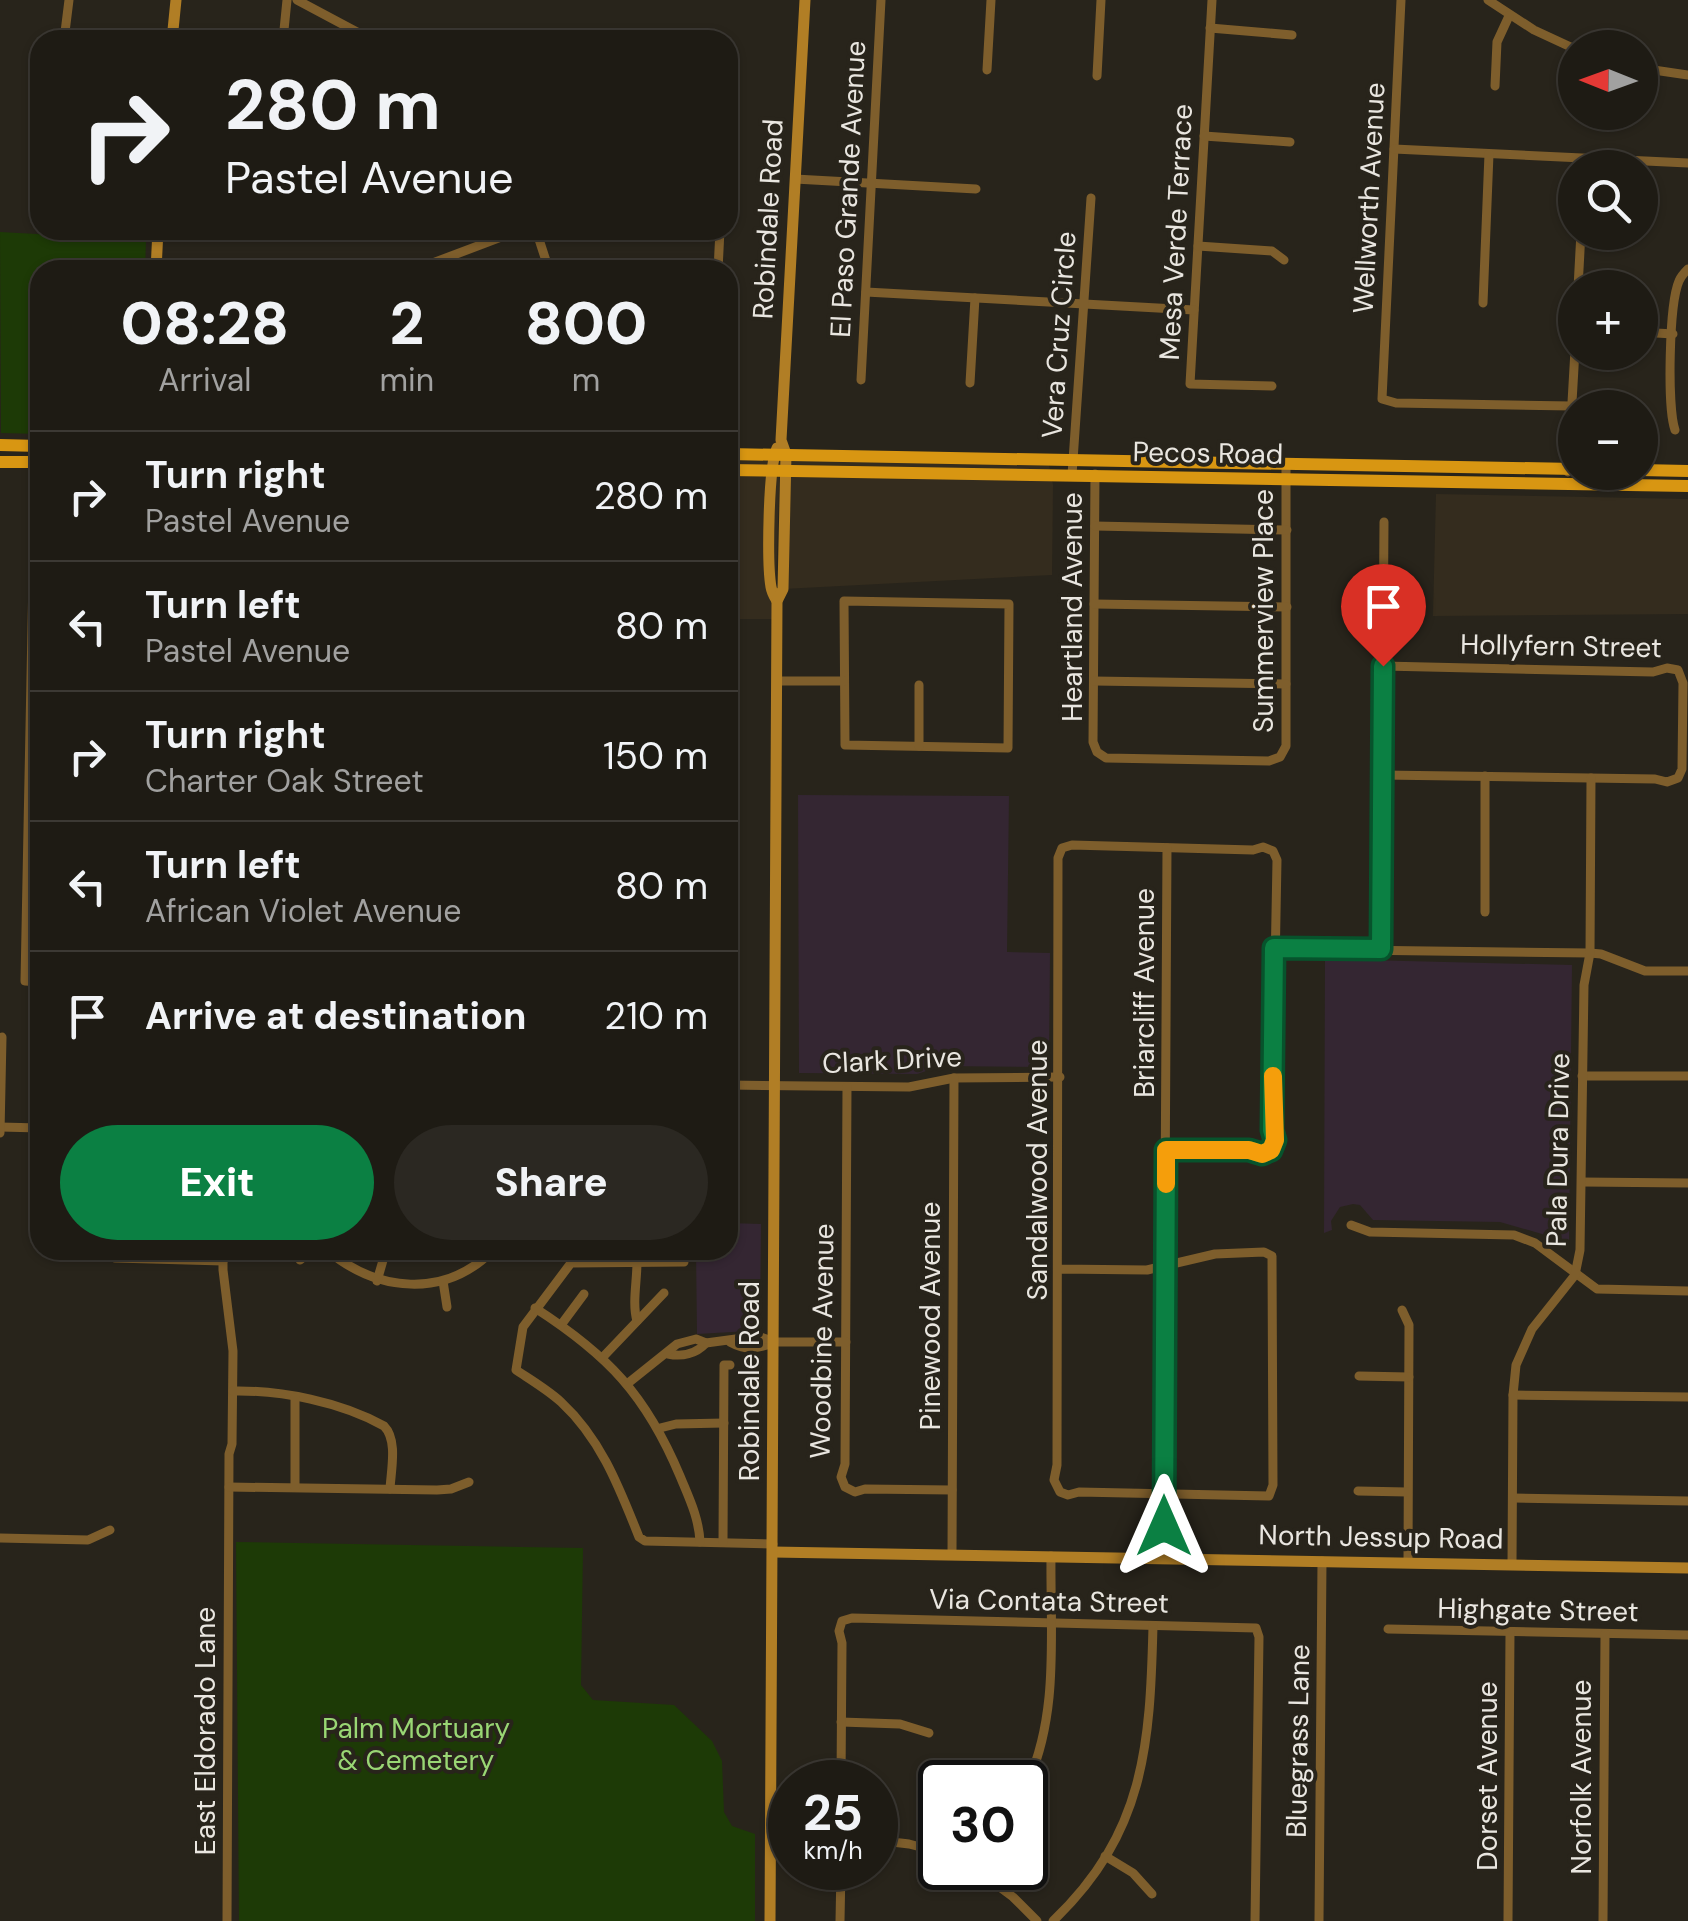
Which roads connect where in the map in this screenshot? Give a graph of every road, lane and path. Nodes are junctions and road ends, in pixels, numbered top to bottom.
1 (68, 0) edge
2 (176, 0) edge
3 (287, 0) edge
4 (298, 0) edge
5 (804, 0) edge
6 (881, 0) edge
7 (991, 0) edge
8 (1101, 0) edge
9 (1212, 0) edge
10 (1401, 0) edge
11 (1488, 0) edge
12 (1508, 16) junction
13 (1210, 28) junction
14 (65, 30) edge
15 (173, 30) edge
16 (284, 30) edge
17 (354, 30) edge
18 (1292, 35) dead end
19 (1558, 41) edge
20 (987, 70) dead end
21 (1658, 71) edge
22 (1688, 75) edge
23 (1097, 76) dead end
24 (1495, 86) dead end
25 (1204, 136) junction
26 (1290, 142) dead end
27 (1394, 149) junction
28 (1490, 154) junction
29 (1558, 161) edge
30 (1658, 163) edge
31 (1688, 163) edge
32 (795, 179) junction
33 (871, 183) junction
34 (976, 189) dead end
35 (1091, 198) dead end
36 (494, 240) edge
37 (1198, 246) junction
38 (440, 260) edge
39 (1284, 260) dead end
40 (1688, 269) edge
41 (866, 292) junction
42 (975, 298) junction
43 (1084, 304) junction
44 (1484, 304) dead end
45 (1194, 310) junction
46 (1658, 333) edge
47 (1673, 334) junction
48 (861, 380) dead end
49 (970, 383) dead end
50 (1272, 386) dead end
51 (1558, 406) edge
52 (1675, 430) dead end
53 (0, 446) edge
54 (30, 446) edge
55 (780, 449) junction
56 (738, 453) edge
57 (952, 458) junction
58 (1073, 460) junction
59 (1096, 461) junction
60 (0, 462) edge
61 (30, 462) edge
62 (1286, 464) junction
63 (1558, 469) edge
64 (738, 470) edge
65 (1658, 470) edge
66 (1688, 470) edge
67 (779, 471) junction
68 (912, 472) junction
69 (1072, 475) junction
70 (1095, 476) junction
71 (1286, 479) junction
72 (1558, 484) edge
73 (1658, 485) edge
74 (1688, 486) edge
75 (1384, 522) dead end
76 (1095, 526) junction
77 (1287, 530) junction
78 (1094, 604) junction
79 (1286, 607) junction
80 (1383, 666) junction
81 (844, 681) junction
82 (1094, 681) junction
83 (777, 682) junction
84 (1286, 684) junction
85 (919, 685) dead end
86 (919, 746) junction
87 (1280, 757) joint
88 (1382, 775) junction
89 (1485, 776) junction
90 (1591, 778) junction
91 (30, 809) edge
92 (28, 840) joint
93 (1167, 848) junction
94 (1484, 912) dead end
95 (1274, 948) junction
96 (1381, 949) junction
97 (1590, 953) junction
98 (1688, 971) edge
99 (30, 981) edge
100 (2, 1037) edge
101 (1582, 1076) junction
102 (1688, 1076) edge
103 (1060, 1077) junction
104 (954, 1078) junction
105 (738, 1085) edge
106 (775, 1086) junction
107 (847, 1087) junction
108 (30, 1128) edge
109 (0, 1130) edge
110 (1166, 1150) junction
111 (1582, 1182) junction
112 (1688, 1183) edge
113 (1351, 1225) dead end
114 (223, 1260) edge
115 (339, 1260) edge
116 (383, 1260) edge
117 (482, 1260) edge
118 (636, 1262) junction
119 (684, 1262) dead end
120 (1164, 1268) junction
121 (1059, 1269) junction
122 (1574, 1275) junction
123 (376, 1281) junction
124 (443, 1281) junction
125 (1688, 1291) edge
126 (664, 1293) dead end
127 (584, 1294) dead end
128 (447, 1307) dead end
129 (535, 1308) junction
130 (1402, 1310) dead end
131 (637, 1321) junction
132 (561, 1325) junction
133 (775, 1342) junction
134 (846, 1342) junction
135 (602, 1358) junction
136 (730, 1365) dead end
137 (1359, 1376) dead end
138 (1409, 1377) junction
139 (627, 1384) junction
140 (232, 1391) junction
141 (1513, 1395) junction
142 (1688, 1396) edge
143 (296, 1398) junction
144 (724, 1422) junction
145 (660, 1428) junction
146 (469, 1482) dead end
147 (295, 1487) junction
148 (229, 1488) junction
149 (390, 1489) junction
150 (952, 1490) junction
151 (1358, 1491) dead end
152 (1408, 1492) junction
153 (1164, 1494) junction
154 (1512, 1498) junction
155 (1688, 1501) edge
156 (110, 1530) dead end
157 (0, 1538) edge
158 (700, 1542) junction
159 (723, 1542) junction
160 (773, 1548) junction
161 (952, 1554) junction
162 (1051, 1556) junction
163 (1163, 1558) junction
164 (1322, 1561) junction
165 (1408, 1562) junction
166 (1512, 1564) junction
167 (1688, 1568) edge
168 (1050, 1624) junction
169 (1152, 1626) junction
170 (1388, 1630) dead end
171 (1510, 1632) junction
172 (1605, 1634) junction
173 (1688, 1635) edge
174 (842, 1722) junction
175 (929, 1733) dead end
176 (772, 1760) edge
177 (841, 1760) edge
178 (1037, 1760) edge
179 (1105, 1856) junction
180 (770, 1890) edge
181 (841, 1890) edge
182 (1005, 1890) edge
183 (1152, 1894) dead end
184 (227, 1921) edge
185 (770, 1921) edge
186 (840, 1921) edge
187 (1037, 1921) edge
188 (1053, 1921) edge
189 (1255, 1921) edge
190 (1318, 1921) edge
191 (1508, 1921) edge
192 (1603, 1921) edge

1 - 14 street
2 - 15 street
3 - 16 street
4 - 17 street
5 - 32 street, Robindale Road
6 - 33 street, El Paso Grande Avenue
7 - 20 street
8 - 23 street
9 - 13 street, Mesa Verde Terrace
10 - 27 street, Wellworth Avenue
11 - 12 street
12 - 19 street
12 - 24 street
13 - 18 street
13 - 25 street, Mesa Verde Terrace
21 - 22 street
25 - 26 street
25 - 37 street, Mesa Verde Terrace
27 - 28 street
27 - 51 street, Wellworth Avenue
28 - 29 street
28 - 44 street
30 - 31 street
32 - 33 street
32 - 55 street, Robindale Road
33 - 34 street
33 - 41 street, El Paso Grande Avenue
35 - 43 street, Vera Cruz Circle
36 - 38 street
37 - 39 street
37 - 45 street, Mesa Verde Terrace
40 - 47 street
41 - 42 street
41 - 48 street, El Paso Grande Avenue
42 - 43 street
42 - 49 street
43 - 45 street
43 - 58 street, Vera Cruz Circle
45 - 50 street, Mesa Verde Terrace
46 - 47 street
47 - 52 street
53 - 54 main road
55 - 56 main road, Pecos Road
55 - 57 main road, Pecos Road
55 - 67 street, Robindale Road
57 - 58 main road, Pecos Road
57 - 68 main road
58 - 59 main road, Pecos Road
58 - 69 street, Vera Cruz Circle
59 - 62 main road, Pecos Road
59 - 70 street, Heartland Avenue
60 - 61 main road
62 - 63 main road, Pecos Road
62 - 71 street, Summerview Place
64 - 67 main road, Pecos Road
65 - 66 main road
67 - 68 main road, Pecos Road
67 - 83 street, Robindale Road
68 - 69 main road, Pecos Road
69 - 70 main road, Pecos Road
70 - 71 main road, Pecos Road
70 - 76 street, Heartland Avenue
71 - 72 main road, Pecos Road
71 - 77 street, Summerview Place
73 - 74 main road, Pecos Road
75 - 80 street
76 - 77 street
76 - 78 street, Heartland Avenue
77 - 79 street, Summerview Place
78 - 79 street
78 - 82 street, Heartland Avenue
79 - 84 street, Summerview Place
80 - 88 street
80 - 90 street, Hollyfern Street
81 - 83 street
81 - 86 street
81 - 86 street
82 - 84 street
82 - 87 street, Heartland Avenue
83 - 106 street, Robindale Road
84 - 87 street, Summerview Place
85 - 86 street
88 - 89 street
88 - 96 street
89 - 90 street
89 - 94 street
90 - 97 street, Pala Dura Drive
91 - 92 street
92 - 99 street
93 - 95 street
93 - 103 street, Sandalwood Avenue
93 - 110 street, Briarcliff Avenue
95 - 96 street
95 - 110 street
96 - 97 street
97 - 98 street
97 - 101 street, Pala Dura Drive
100 - 109 street
101 - 102 street
101 - 111 street, Pala Dura Drive
103 - 104 street, Clark Drive
103 - 121 street, Sandalwood Avenue
104 - 107 street, Clark Drive
104 - 150 street, Pinewood Avenue
105 - 106 street, Clark Drive
106 - 107 street, Clark Drive
106 - 133 street, Robindale Road
107 - 134 street, Woodbine Avenue
108 - 109 street
110 - 120 street, Briarcliff Avenue
111 - 112 street
111 - 122 street, Pala Dura Drive
113 - 122 street
114 - 140 street, East Eldorado Lane
115 - 123 street
116 - 123 street
117 - 124 street
118 - 119 street
118 - 129 street
118 - 131 street
120 - 121 street
120 - 153 street, Briarcliff Avenue
120 - 153 street
121 - 153 street, Sandalwood Avenue
122 - 125 street
122 - 141 street, Pala Dura Drive
123 - 124 street
124 - 128 street
126 - 131 street
127 - 132 street
129 - 132 street
129 - 158 street
130 - 138 street
131 - 135 street
132 - 135 street
133 - 134 street
133 - 139 street
133 - 160 street, Robindale Road
134 - 150 street, Woodbine Avenue
135 - 139 street
136 - 144 street
137 - 138 street
138 - 152 street
139 - 145 street
140 - 143 street
140 - 148 street, East Eldorado Lane
141 - 142 street
141 - 154 street, Pala Dura Drive
143 - 147 street
143 - 149 street
144 - 145 street
144 - 159 street
145 - 158 street
146 - 149 street
147 - 148 street
147 - 149 street
148 - 184 street, East Eldorado Lane
150 - 161 street, Pinewood Avenue
151 - 152 street
152 - 165 street
153 - 163 street, Briarcliff Avenue
154 - 155 street
154 - 166 street, Pala Dura Drive
156 - 157 street
158 - 159 street
159 - 160 street
160 - 161 street, North Jessup Road
160 - 176 street, Robindale Road
161 - 162 street, North Jessup Road
162 - 163 street, North Jessup Road
162 - 168 street
163 - 164 street, North Jessup Road
164 - 165 street, North Jessup Road
164 - 190 street, Bluegrass Lane
165 - 166 street, North Jessup Road
166 - 167 street, North Jessup Road
168 - 169 street, Via Contata Street
168 - 174 street, Via Contata Street
168 - 178 street
169 - 179 street
169 - 189 street, Via Contata Street
170 - 171 street, Highgate Street
171 - 172 street, Highgate Street
171 - 191 street, Dorset Avenue
172 - 173 street, Highgate Street
172 - 192 street, Norfolk Avenue
174 - 175 street
174 - 177 street
179 - 183 street
179 - 188 street
180 - 185 street, Robindale Road
181 - 186 street
182 - 187 street

